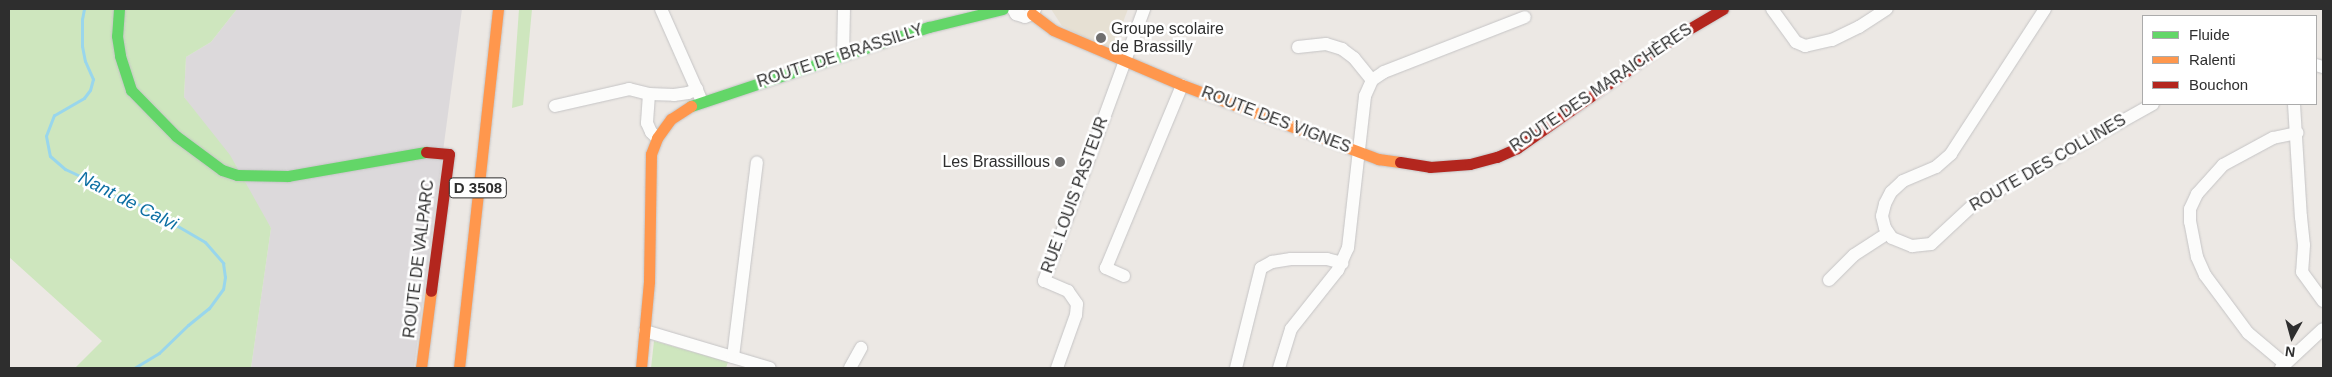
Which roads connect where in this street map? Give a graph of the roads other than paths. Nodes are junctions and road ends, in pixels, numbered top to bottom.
1 (119, 9) edge
2 (498, 9) edge
3 (661, 9) edge
4 (844, 9) edge
5 (1002, 9) edge
6 (1012, 9) edge
7 (1144, 9) edge
8 (1724, 9) edge
9 (1772, 9) edge
10 (1887, 9) edge
11 (2045, 9) edge
12 (1033, 11) edge
13 (1525, 17) dead end
14 (1298, 47) dead end
15 (843, 56) junction
16 (1123, 62) junction
17 (1372, 80) junction
18 (1182, 85) junction
19 (697, 89) junction
20 (649, 94) junction
21 (702, 101) junction
22 (2151, 105) edge
23 (2294, 105) edge
24 (555, 106) dead end
25 (2297, 133) junction
26 (657, 138) junction
27 (1359, 152) junction
28 (757, 162) dead end
29 (1888, 233) junction
30 (1342, 263) junction
31 (1124, 276) dead end
32 (1828, 280) dead end
33 (2323, 301) edge
34 (2323, 329) edge
35 (644, 331) junction
36 (861, 348) dead end
37 (733, 358) junction
38 (2283, 366) edge
39 (421, 368) edge
40 (459, 368) edge
41 (641, 368) edge
42 (770, 368) edge
43 (850, 368) edge
44 (1057, 368) edge
45 (1236, 368) edge
46 (1279, 368) edge

1 - 39 main road, ROUTE DE VALPARC
2 - 40 main road, D 3508
3 - 19 street
4 - 15 street
5 - 15 main road, ROUTE DE BRASSILLY
6 - 12 street
7 - 16 street
8 - 27 main road, ROUTE DES MARAICHÈRES
9 - 10 street
11 - 29 street
12 - 16 main road, ROUTE DES VIGNES
13 - 17 street
14 - 17 street
15 - 21 main road, ROUTE DE BRASSILLY
16 - 18 main road, ROUTE DES VIGNES
16 - 44 street, RUE LOUIS PASTEUR
17 - 27 street
18 - 27 main road, ROUTE DES VIGNES
18 - 31 street
19 - 20 street
19 - 21 street
20 - 24 street
20 - 26 street
21 - 26 main road, ROUTE DE BRASSILLY
22 - 29 street, ROUTE DES COLLINES
23 - 25 street
25 - 33 street
25 - 38 street
26 - 35 main road
27 - 30 street, ROUTE DES VIGNES
28 - 37 street
29 - 32 street
30 - 45 street
30 - 46 street, ROUTE DES VIGNES
34 - 38 street
35 - 37 street
35 - 41 main road
36 - 43 street
37 - 42 street

